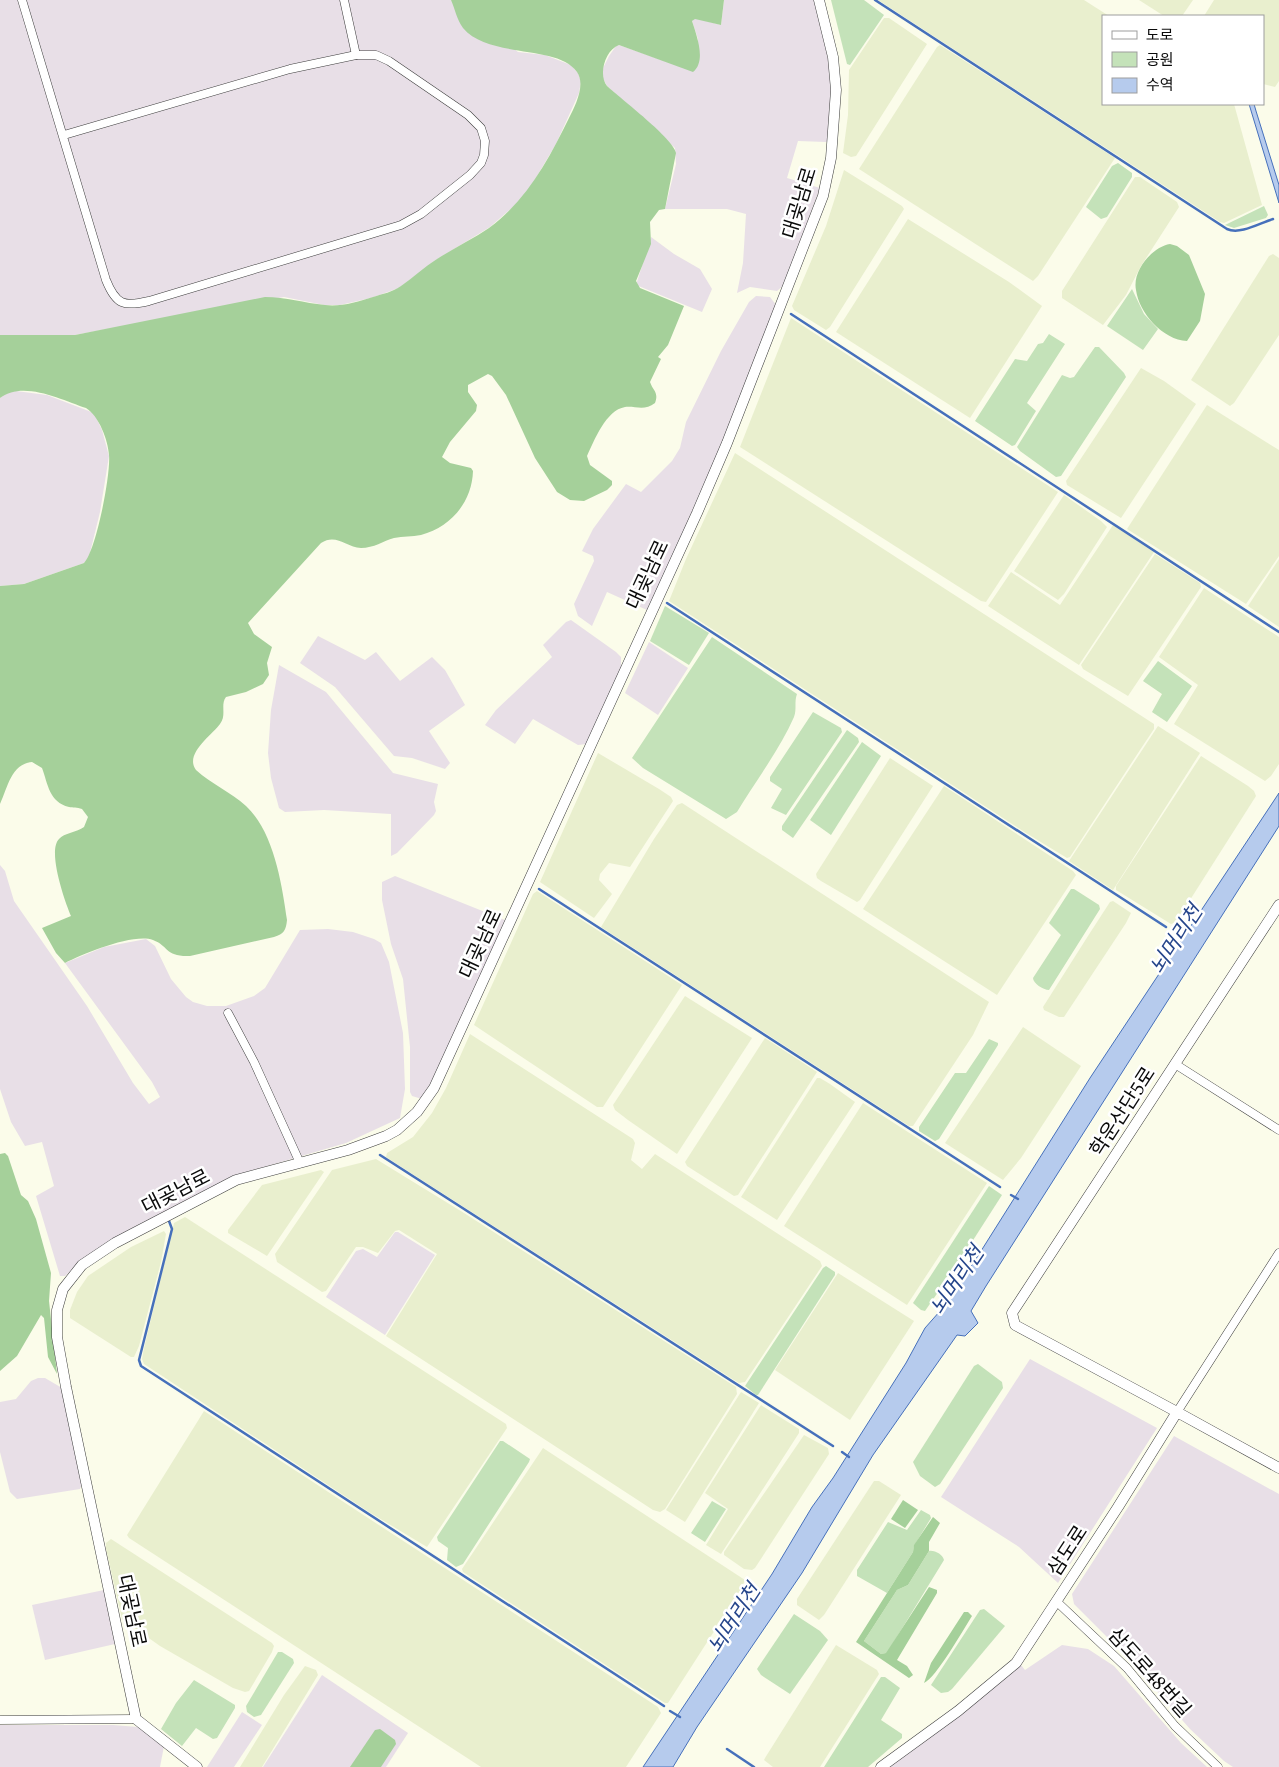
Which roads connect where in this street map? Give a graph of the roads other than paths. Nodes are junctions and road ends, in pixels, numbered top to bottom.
1 (22, 0) edge
2 (344, 0) edge
3 (819, 0) edge
4 (356, 55) junction
5 (64, 135) junction
6 (1279, 906) edge
7 (228, 1012) dead end
8 (1175, 1064) junction
9 (1279, 1130) edge
10 (300, 1163) junction
11 (1279, 1253) edge
12 (1177, 1412) junction
13 (1279, 1468) edge
14 (1056, 1600) junction
15 (136, 1719) junction
16 (0, 1720) edge
17 (197, 1767) edge
18 (881, 1767) edge
19 (1218, 1767) edge

1 - 5 street
2 - 4 street
3 - 10 street, 대곶남로
4 - 5 street
4 - 5 street
6 - 8 street, 학운산단5로
7 - 10 street
8 - 9 street
8 - 12 street, 학운산단5로
10 - 15 street, 대곶남로
11 - 12 street
12 - 13 street
12 - 14 street, 삼도로
14 - 18 street, 삼도로
14 - 19 street, 삼도로48번길
15 - 16 street
15 - 17 street

